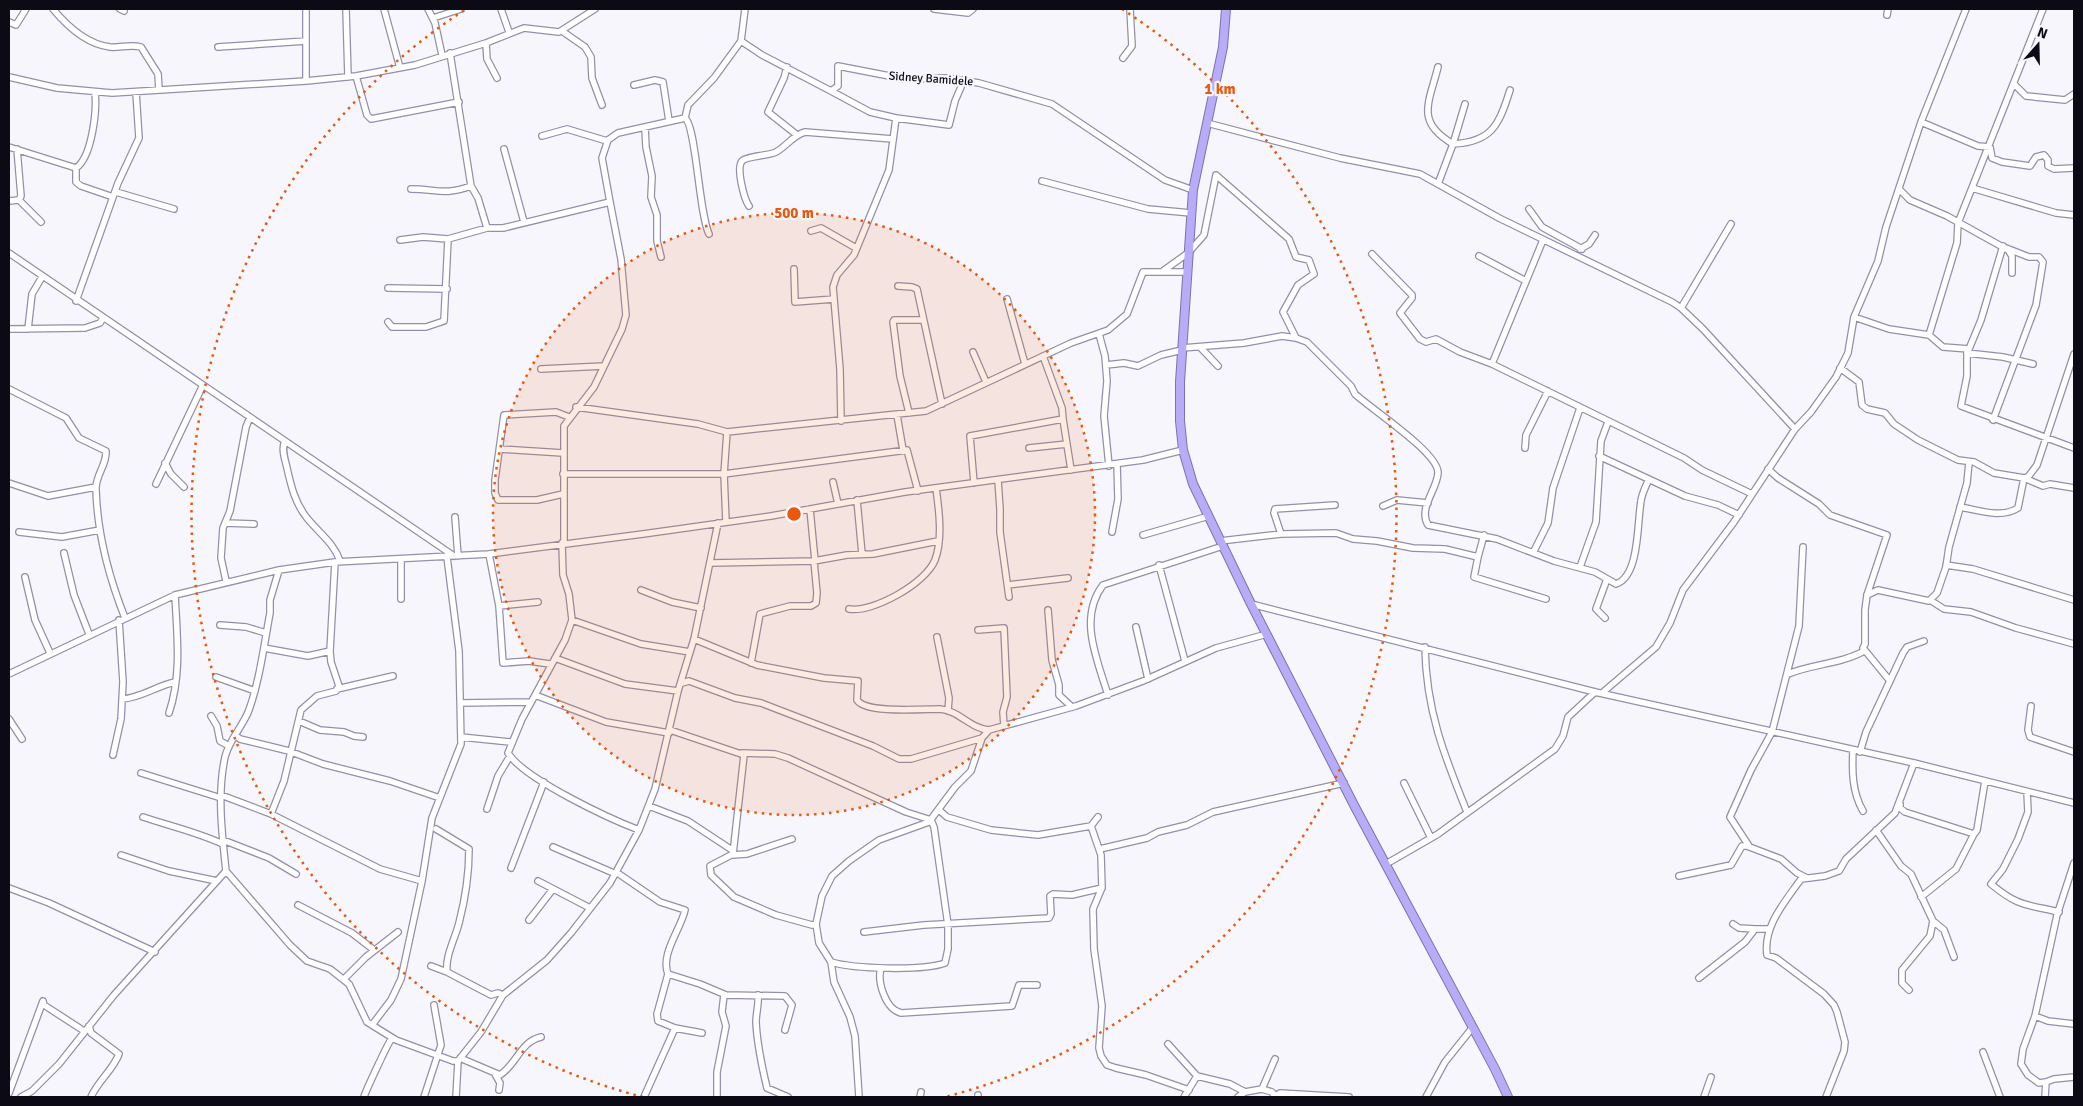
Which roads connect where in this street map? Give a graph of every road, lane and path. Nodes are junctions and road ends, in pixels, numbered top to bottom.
1 (26, 9) edge
2 (53, 9) edge
3 (306, 9) edge
4 (346, 9) edge
5 (384, 9) edge
6 (428, 9) edge
7 (461, 9) edge
8 (501, 9) edge
9 (595, 9) edge
10 (745, 9) edge
11 (934, 9) edge
12 (973, 9) edge
13 (1130, 9) edge
14 (1226, 9) edge
15 (1966, 9) edge
16 (2043, 9) edge
17 (433, 18) junction
18 (9, 22) edge
19 (562, 31) junction
20 (509, 32) junction
21 (306, 41) junction
22 (741, 41) junction
23 (486, 43) junction
24 (218, 47) dead end
25 (450, 53) junction
26 (442, 55) junction
27 (1124, 58) dead end
28 (787, 67) junction
29 (1438, 67) dead end
30 (400, 68) junction
31 (356, 76) junction
32 (9, 77) edge
33 (348, 77) junction
34 (497, 78) dead end
35 (964, 80) junction
36 (306, 81) junction
37 (2014, 84) junction
38 (634, 85) dead end
39 (159, 90) junction
40 (1510, 90) dead end
41 (831, 91) junction
42 (95, 92) junction
43 (134, 94) junction
44 (2074, 94) edge
45 (459, 102) junction
46 (1465, 104) dead end
47 (602, 105) dead end
48 (685, 118) junction
49 (896, 118) junction
50 (669, 121) junction
51 (1921, 122) junction
52 (1206, 123) junction
53 (645, 128) junction
54 (797, 135) junction
55 (542, 136) dead end
56 (894, 139) junction
57 (607, 141) junction
58 (1453, 144) junction
59 (9, 147) edge
60 (1990, 147) junction
61 (504, 148) dead end
62 (16, 149) junction
63 (76, 168) junction
64 (2074, 168) edge
65 (1042, 181) dead end
66 (1438, 184) junction
67 (471, 186) junction
68 (1972, 188) junction
69 (411, 189) dead end
70 (1193, 190) junction
71 (114, 195) junction
72 (1899, 196) junction
73 (19, 200) junction
74 (9, 201) edge
75 (610, 202) junction
76 (749, 206) dead end
77 (174, 209) dead end
78 (1529, 209) dead end
79 (1191, 213) junction
80 (2074, 215) edge
81 (41, 222) dead end
82 (524, 222) junction
83 (1958, 223) junction
84 (1731, 224) dead end
85 (487, 228) junction
86 (810, 231) dead end
87 (709, 234) dead end
88 (1595, 234) dead end
89 (448, 239) junction
90 (400, 240) dead end
91 (1543, 240) junction
92 (2004, 247) junction
93 (856, 248) junction
94 (1582, 249) junction
95 (1565, 251) junction
96 (9, 253) edge
97 (1188, 253) junction
98 (1372, 254) dead end
99 (1479, 256) dead end
100 (661, 257) dead end
101 (794, 269) dead end
102 (1163, 271) junction
103 (1186, 272) junction
104 (2012, 273) dead end
105 (42, 277) junction
106 (1526, 281) junction
107 (898, 286) dead end
108 (388, 288) dead end
109 (447, 289) junction
110 (834, 299) junction
111 (1007, 299) dead end
112 (76, 301) junction
113 (1681, 308) junction
114 (1854, 317) junction
115 (103, 318) junction
116 (922, 320) junction
117 (388, 322) dead end
118 (9, 329) edge
119 (28, 329) junction
120 (1099, 334) junction
121 (1929, 335) junction
122 (1296, 338) junction
123 (1200, 347) junction
124 (1182, 349) junction
125 (1968, 351) junction
126 (973, 352) dead end
127 (2074, 354) edge
128 (1043, 356) junction
129 (2014, 359) junction
130 (1025, 364) junction
131 (1106, 364) junction
132 (1492, 364) junction
133 (2033, 364) dead end
134 (604, 366) junction
135 (1218, 366) dead end
136 (1840, 368) junction
137 (542, 369) dead end
138 (986, 382) junction
139 (203, 385) junction
140 (9, 388) edge
141 (1548, 391) junction
142 (942, 404) junction
143 (576, 407) junction
144 (1580, 408) junction
145 (909, 413) junction
146 (896, 415) junction
147 (250, 417) junction
148 (569, 417) junction
149 (1063, 419) junction
150 (1993, 420) junction
151 (841, 421) junction
152 (1608, 422) junction
153 (1795, 429) junction
154 (727, 432) junction
155 (2046, 438) junction
156 (285, 441) junction
157 (1067, 444) junction
158 (1029, 448) dead end
159 (1524, 448) dead end
160 (2074, 448) edge
161 (500, 449) junction
162 (903, 450) junction
163 (1183, 450) junction
164 (563, 453) junction
165 (1599, 456) junction
166 (1969, 462) junction
167 (166, 463) junction
168 (1117, 464) junction
169 (1109, 466) junction
170 (1768, 469) junction
171 (1071, 470) junction
172 (563, 474) junction
173 (724, 474) junction
174 (2024, 478) junction
175 (1649, 479) junction
176 (998, 480) junction
177 (833, 482) dead end
178 (9, 483) edge
179 (974, 483) junction
180 (156, 484) dead end
181 (96, 487) junction
182 (184, 487) dead end
183 (936, 488) junction
184 (2074, 488) edge
185 (918, 491) junction
186 (564, 494) junction
187 (1752, 494) junction
188 (856, 500) junction
189 (1428, 503) junction
190 (838, 504) junction
191 (1334, 505) dead end
192 (1383, 506) dead end
193 (1960, 507) junction
194 (810, 509) junction
195 (1208, 516) junction
196 (1738, 516) junction
197 (455, 517) dead end
198 (726, 522) junction
199 (225, 523) junction
200 (718, 523) junction
201 (254, 524) dead end
202 (100, 530) junction
203 (20, 532) dead end
204 (1112, 532) dead end
205 (1281, 534) junction
206 (1143, 535) dead end
207 (1484, 535) junction
208 (938, 541) junction
209 (563, 543) junction
210 (1222, 544) junction
211 (1803, 546) dead end
212 (1533, 552) junction
213 (64, 553) dead end
214 (489, 554) junction
215 (862, 554) junction
216 (453, 556) junction
217 (1478, 557) junction
218 (401, 559) junction
219 (338, 561) junction
220 (815, 561) junction
221 (710, 563) junction
222 (1946, 565) junction
223 (1160, 566) junction
224 (1580, 567) junction
225 (279, 570) junction
226 (25, 578) dead end
227 (1068, 578) dead end
228 (226, 581) junction
229 (1608, 582) junction
230 (1008, 585) junction
231 (641, 590) dead end
232 (175, 595) junction
233 (1867, 595) junction
234 (1009, 597) dead end
235 (401, 599) dead end
236 (1546, 599) dead end
237 (1930, 600) junction
238 (2074, 600) edge
239 (538, 602) dead end
240 (1251, 604) junction
241 (499, 606) junction
242 (701, 608) junction
243 (849, 609) dead end
244 (1048, 610) dead end
245 (1605, 618) dead end
246 (122, 619) junction
247 (572, 620) junction
248 (220, 625) dead end
249 (1136, 627) dead end
250 (978, 630) dead end
251 (266, 633) junction
252 (88, 634) junction
253 (1267, 634) junction
254 (937, 638) dead end
255 (694, 639) junction
256 (1924, 641) dead end
257 (2074, 644) edge
258 (264, 648) junction
259 (1425, 648) junction
260 (330, 651) junction
261 (1864, 651) junction
262 (690, 652) junction
263 (50, 653) junction
264 (555, 658) junction
265 (1185, 661) junction
266 (550, 664) junction
267 (751, 664) junction
268 (9, 674) edge
269 (1788, 674) junction
270 (684, 675) junction
271 (393, 676) dead end
272 (216, 677) dead end
273 (1148, 679) junction
274 (689, 681) junction
275 (1890, 681) junction
276 (174, 682) junction
277 (682, 683) junction
278 (337, 689) junction
279 (255, 691) junction
280 (678, 691) junction
281 (1598, 693) junction
282 (535, 695) junction
283 (1108, 695) junction
284 (122, 699) junction
285 (531, 702) junction
286 (460, 703) junction
287 (2031, 706) dead end
288 (1072, 708) junction
289 (948, 711) junction
290 (169, 713) dead end
291 (211, 716) dead end
292 (9, 719) edge
293 (299, 721) junction
294 (1004, 726) junction
295 (990, 730) junction
296 (669, 732) junction
297 (1772, 732) junction
298 (236, 736) junction
299 (363, 737) dead end
300 (462, 738) junction
301 (982, 738) junction
302 (22, 739) dead end
303 (511, 742) junction
304 (229, 746) junction
305 (1853, 750) junction
306 (289, 751) junction
307 (1860, 752) junction
308 (2074, 752) edge
309 (742, 754) junction
310 (113, 755) dead end
311 (510, 756) junction
312 (1914, 763) junction
313 (141, 773) dead end
314 (1986, 781) junction
315 (544, 782) junction
316 (1344, 783) junction
317 (1404, 783) dead end
318 (2027, 792) junction
319 (221, 796) junction
320 (440, 798) junction
321 (1900, 804) junction
322 (2074, 804) edge
323 (649, 806) junction
324 (487, 809) dead end
325 (939, 810) junction
326 (1863, 811) dead end
327 (1466, 812) junction
328 (271, 814) junction
329 (143, 817) dead end
330 (1098, 817) dead end
331 (931, 820) junction
332 (1091, 826) junction
333 (436, 829) dead end
334 (639, 830) junction
335 (1876, 830) junction
336 (1974, 834) junction
337 (1431, 838) junction
338 (792, 840) dead end
339 (223, 842) junction
340 (1749, 846) junction
341 (553, 847) dead end
342 (1100, 849) junction
343 (732, 852) junction
344 (122, 854) dead end
345 (1386, 864) junction
346 (2074, 864) edge
347 (511, 868) dead end
348 (226, 871) junction
349 (616, 873) junction
350 (296, 874) dead end
351 (1679, 876) dead end
352 (1807, 878) junction
353 (217, 881) junction
354 (422, 881) junction
355 (538, 881) dead end
356 (9, 888) edge
357 (553, 889) junction
358 (1100, 890) junction
359 (1920, 897) junction
360 (298, 905) dead end
361 (590, 908) junction
362 (2058, 912) junction
363 (529, 920) dead end
364 (1933, 921) junction
365 (816, 924) junction
366 (1733, 924) dead end
367 (948, 925) junction
368 (1755, 929) junction
369 (1769, 929) junction
370 (398, 932) dead end
371 (864, 932) dead end
372 (374, 950) junction
373 (155, 952) junction
374 (1954, 957) dead end
375 (831, 962) junction
376 (431, 966) dead end
377 (881, 968) junction
378 (446, 972) junction
379 (668, 974) junction
380 (1699, 978) dead end
381 (344, 979) junction
382 (1037, 985) dead end
383 (1909, 990) dead end
384 (503, 995) junction
385 (724, 995) junction
386 (758, 995) junction
387 (434, 1005) dead end
388 (2035, 1016) junction
389 (2074, 1024) edge
390 (89, 1026) junction
391 (372, 1026) junction
392 (1473, 1027) junction
393 (675, 1028) junction
394 (785, 1030) dead end
395 (84, 1031) junction
396 (702, 1033) dead end
397 (541, 1037) dead end
398 (392, 1038) junction
399 (1168, 1044) dead end
400 (1982, 1052) dead end
401 (436, 1055) junction
402 (1275, 1059) dead end
403 (457, 1062) junction
404 (496, 1074) junction
405 (1198, 1076) junction
406 (1711, 1077) dead end
407 (2074, 1077) edge
408 (2046, 1082) junction
409 (1262, 1089) junction
410 (499, 1090) dead end
411 (1189, 1090) junction
412 (9, 1092) edge
413 (1245, 1092) junction
414 (21, 1097) edge
415 (91, 1097) edge
416 (364, 1097) edge
417 (424, 1097) edge
418 (456, 1097) edge
419 (644, 1097) edge
420 (717, 1097) edge
421 (788, 1097) edge
422 (859, 1097) edge
423 (1184, 1097) edge
424 (1238, 1097) edge
425 (1275, 1097) edge
426 (1348, 1097) edge
427 (1426, 1097) edge
428 (1508, 1097) edge
429 (1704, 1097) edge
430 (1826, 1097) edge
431 (2000, 1097) edge
432 (2045, 1097) edge

1 - 18 street
2 - 39 street
3 - 21 street
4 - 33 street
5 - 30 street
6 - 17 street
7 - 17 street
8 - 20 street
9 - 19 street
10 - 22 street
11 - 12 street
13 - 27 street
14 - 52 highway
15 - 51 street
16 - 37 street
17 - 26 street
19 - 20 street
19 - 47 street
20 - 23 street
21 - 24 street
21 - 36 street
22 - 28 street
22 - 48 street
23 - 25 street
23 - 34 street
25 - 26 street
25 - 45 street
26 - 30 street
28 - 41 street
28 - 54 street
29 - 58 street
30 - 31 street
31 - 33 street
31 - 45 street
32 - 42 street
33 - 36 street
35 - 41 street, Sidney Bamidele
35 - 49 street
35 - 70 street, Sidney Bamidele
36 - 39 street
37 - 44 street
37 - 60 street
38 - 50 street
39 - 43 street
40 - 58 street
41 - 49 street
42 - 43 street
42 - 63 street
43 - 71 street
45 - 67 street
46 - 58 street
48 - 50 street
48 - 87 street
49 - 56 street
50 - 53 street
51 - 60 street
51 - 72 street
52 - 66 street
52 - 70 highway
53 - 57 street
53 - 100 street
54 - 56 street
54 - 76 street
55 - 57 street
56 - 93 street
57 - 75 street
58 - 66 street
59 - 62 street
60 - 64 street
60 - 68 street
61 - 82 street
62 - 63 street
62 - 73 street
63 - 71 street
65 - 79 street
66 - 91 street
67 - 69 street
67 - 85 street
68 - 80 street
68 - 83 street
70 - 79 highway
71 - 77 street
71 - 112 street
72 - 83 street
72 - 114 street
73 - 74 street
73 - 81 street
75 - 82 street
75 - 134 street
78 - 94 street
79 - 97 highway
82 - 85 street
83 - 92 street
83 - 121 street
84 - 113 street
85 - 89 street
86 - 93 street
88 - 94 street
89 - 90 street
89 - 109 street
91 - 95 street
91 - 106 street
92 - 104 street
92 - 125 street
92 - 129 street
93 - 110 street
94 - 95 street
95 - 113 street
96 - 105 street
97 - 102 street
97 - 103 highway
97 - 122 street
98 - 132 street
99 - 106 street
101 - 110 street
102 - 103 street
102 - 120 street
103 - 124 highway
105 - 112 street
105 - 119 street
106 - 132 street
107 - 116 street
108 - 109 street
109 - 117 street
110 - 151 street
111 - 130 street
112 - 115 street
113 - 153 street
114 - 121 street
114 - 136 street
115 - 119 street
115 - 139 street
116 - 142 street
116 - 145 street
118 - 119 street
120 - 128 street
120 - 131 street
121 - 125 street
122 - 123 street
122 - 189 street
123 - 124 street
123 - 135 street
124 - 131 street
124 - 163 highway
125 - 129 street
125 - 150 street
126 - 138 street
127 - 155 street
128 - 130 street
128 - 149 street
129 - 133 street
129 - 150 street
130 - 138 street
131 - 169 street
132 - 141 street
134 - 137 street
134 - 143 street
136 - 153 street
136 - 166 street
138 - 142 street
139 - 147 street
139 - 167 street
140 - 181 street
141 - 144 street
141 - 159 street
142 - 145 street
143 - 148 street
143 - 154 street
144 - 152 street
144 - 212 street
145 - 146 street
146 - 151 street
146 - 162 street
147 - 156 street
147 - 199 street
148 - 161 street
148 - 164 street
149 - 157 street
149 - 179 street
150 - 155 street
151 - 154 street
152 - 165 street
152 - 187 street
153 - 170 street
154 - 173 street
155 - 160 street
155 - 174 street
156 - 216 street
156 - 219 street
157 - 158 street
157 - 171 street
161 - 164 street
161 - 186 street
162 - 173 street
162 - 185 street
163 - 168 street
163 - 195 highway
164 - 172 street
165 - 175 street
165 - 224 street
166 - 174 street
166 - 193 street
167 - 180 street
167 - 182 street
168 - 169 street
168 - 204 street
169 - 171 street
170 - 187 street
170 - 233 street
171 - 176 street
172 - 173 street
172 - 186 street
173 - 198 street
174 - 184 street
174 - 193 street
175 - 196 street
175 - 229 street
176 - 179 street
176 - 230 street
177 - 190 street
178 - 181 street
179 - 183 street
181 - 202 street
183 - 185 street
183 - 208 street
185 - 188 street
186 - 209 street
187 - 196 street
188 - 190 street
188 - 215 street
189 - 192 street
189 - 207 street
190 - 194 street
191 - 205 street
193 - 222 street
194 - 198 street
194 - 220 street
195 - 206 street
195 - 210 highway
196 - 281 street
197 - 216 street
198 - 200 street
199 - 201 street
199 - 228 street
200 - 209 street
200 - 221 street
202 - 203 street
202 - 246 street
205 - 210 street
205 - 217 street
207 - 212 street
207 - 217 street
208 - 215 street
208 - 243 street
209 - 214 street
209 - 247 street
210 - 223 street
210 - 240 highway
211 - 269 street
212 - 224 street
213 - 252 street
214 - 216 street
214 - 241 street
215 - 220 street
216 - 218 street
216 - 286 street
217 - 236 street
218 - 219 street
218 - 235 street
219 - 225 street
219 - 260 street
220 - 221 street
220 - 267 street
221 - 242 street
222 - 237 street
222 - 238 street
223 - 265 street
223 - 283 street
224 - 229 street
225 - 228 street
225 - 251 street
226 - 263 street
227 - 230 street
228 - 232 street
229 - 245 street
230 - 234 street
231 - 242 street
232 - 246 street
232 - 276 street
233 - 237 street
233 - 261 street
237 - 257 street
239 - 241 street
240 - 253 highway
240 - 259 street
241 - 266 street
242 - 255 street
244 - 288 street
246 - 252 street
246 - 284 street
247 - 262 street
247 - 264 street
248 - 251 street
249 - 273 street
250 - 294 street
251 - 258 street
252 - 263 street
253 - 265 street
253 - 316 highway
254 - 289 street
255 - 262 street
255 - 267 street
256 - 275 street
258 - 260 street
258 - 279 street
259 - 281 street
259 - 327 street
260 - 278 street
261 - 269 street
261 - 275 street
262 - 270 street
263 - 268 street
264 - 266 street
264 - 280 street
265 - 273 street
266 - 282 street
267 - 289 street
269 - 297 street
270 - 274 street
270 - 277 street
271 - 278 street
272 - 279 street
273 - 283 street
274 - 277 street
274 - 301 street
275 - 307 street
276 - 284 street
276 - 290 street
277 - 280 street
278 - 293 street
279 - 298 street
280 - 296 street
281 - 297 street
281 - 327 street
282 - 285 street
282 - 296 street
283 - 288 street
284 - 310 street
285 - 286 street
285 - 303 street
286 - 300 street
287 - 308 street
288 - 294 street
289 - 295 street
291 - 304 street
292 - 302 street
293 - 299 street
293 - 306 street
294 - 295 street
295 - 301 street
296 - 309 street
296 - 323 street
297 - 305 street
297 - 340 street
298 - 304 street
298 - 306 street
300 - 303 street
300 - 320 street
301 - 325 street
303 - 311 street
304 - 319 street
305 - 307 street
305 - 326 street
306 - 320 street
306 - 328 street
307 - 312 street
309 - 331 street
309 - 343 street
311 - 315 street
311 - 324 street
312 - 314 street
312 - 321 street
313 - 319 street
314 - 318 street
314 - 336 street
315 - 334 street
315 - 347 street
316 - 342 street
316 - 345 highway
317 - 337 street
318 - 322 street
318 - 362 street
319 - 328 street
319 - 339 street
320 - 354 street
321 - 335 street
321 - 336 street
323 - 334 street
323 - 343 street
325 - 331 street
325 - 332 street
327 - 337 street
328 - 354 street
329 - 339 street
330 - 332 street
331 - 365 street
331 - 367 street
332 - 342 street
333 - 378 street
334 - 349 street
335 - 352 street
335 - 359 street
336 - 359 street
337 - 345 street
338 - 343 street
339 - 348 street
339 - 350 street
340 - 351 street
340 - 352 street
341 - 349 street
342 - 358 street
343 - 365 street
344 - 353 street
345 - 392 highway
346 - 362 street
348 - 353 street
348 - 381 street
349 - 361 street
349 - 379 street
352 - 369 street
353 - 373 street
354 - 391 street
355 - 357 street
356 - 373 street
357 - 361 street
357 - 363 street
358 - 367 street
358 - 411 street
359 - 364 street
360 - 372 street
361 - 384 street
362 - 388 street
364 - 374 street
364 - 383 street
365 - 375 street
366 - 368 street
367 - 371 street
367 - 377 street
368 - 369 street
368 - 380 street
369 - 430 street
370 - 372 street
372 - 381 street
373 - 390 street
375 - 377 street
375 - 422 street
376 - 378 street
377 - 382 street
378 - 384 street
379 - 385 street
379 - 393 street
381 - 391 street
384 - 403 street
385 - 386 street
385 - 420 street
386 - 394 street
386 - 421 street
387 - 401 street
388 - 389 street
388 - 408 street
390 - 395 street
390 - 415 street
391 - 398 street
392 - 427 street
392 - 428 highway
393 - 396 street
393 - 419 street
395 - 412 street
395 - 414 street
397 - 404 street
398 - 401 street
398 - 416 street
399 - 405 street
400 - 431 street
401 - 403 street
401 - 417 street
402 - 409 street
403 - 404 street
403 - 418 street
404 - 410 street
405 - 411 street
405 - 413 street
406 - 429 street
407 - 408 street
408 - 432 street
409 - 413 street
409 - 425 street
411 - 423 street
413 - 424 street
425 - 426 street

